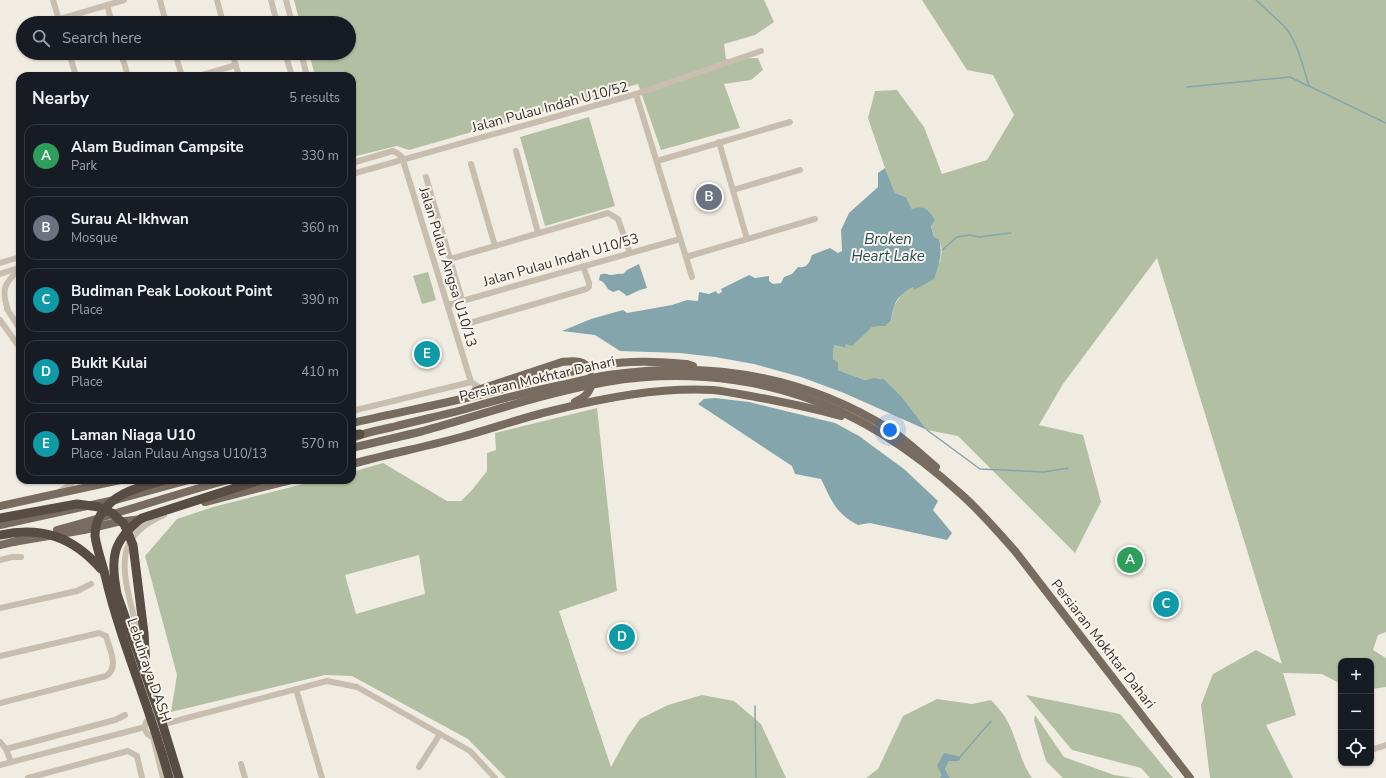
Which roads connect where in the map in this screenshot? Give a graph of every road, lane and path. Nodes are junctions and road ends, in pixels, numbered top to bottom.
1 (52, 0) edge
2 (124, 0) edge
3 (160, 0) edge
4 (217, 0) edge
5 (271, 0) edge
6 (286, 0) edge
7 (107, 5) junction
8 (58, 16) edge
9 (75, 16) edge
10 (110, 16) edge
11 (164, 16) edge
12 (222, 16) edge
13 (275, 16) edge
14 (290, 16) edge
15 (761, 52) dead end
16 (72, 60) edge
17 (123, 60) edge
18 (177, 60) edge
19 (234, 60) edge
20 (287, 60) edge
21 (303, 60) edge
22 (236, 65) junction
23 (75, 72) edge
24 (127, 72) edge
25 (181, 72) edge
26 (212, 72) edge
27 (238, 72) edge
28 (291, 72) edge
29 (306, 72) edge
30 (636, 94) junction
31 (790, 122) dead end
32 (719, 142) junction
33 (516, 151) dead end
34 (403, 160) junction
35 (657, 161) junction
36 (356, 162) edge
37 (471, 164) dead end
38 (800, 170) dead end
39 (356, 173) edge
40 (426, 177) dead end
41 (733, 190) junction
42 (815, 219) dead end
43 (538, 233) junction
44 (680, 239) junction
45 (747, 239) junction
46 (495, 246) junction
47 (630, 253) junction
48 (686, 257) junction
49 (16, 258) edge
50 (450, 259) junction
51 (1, 262) edge
52 (583, 266) junction
53 (16, 269) edge
54 (16, 272) edge
55 (0, 274) edge
56 (692, 277) dead end
57 (0, 299) edge
58 (462, 300) junction
59 (448, 305) junction
60 (8, 310) junction
61 (0, 320) edge
62 (16, 323) edge
63 (466, 324) dead end
64 (16, 342) edge
65 (703, 369) junction
66 (471, 382) junction
67 (482, 389) junction
68 (430, 405) junction
69 (356, 411) edge
70 (550, 411) junction
71 (356, 422) edge
72 (861, 422) junction
73 (356, 436) edge
74 (356, 447) edge
75 (356, 463) edge
76 (71, 484) edge
77 (101, 484) edge
78 (150, 484) edge
79 (173, 484) edge
80 (212, 484) edge
81 (248, 484) edge
82 (276, 484) edge
83 (58, 493) junction
84 (0, 506) edge
85 (173, 511) junction
86 (0, 518) edge
87 (0, 525) edge
88 (993, 526) junction
89 (0, 535) edge
90 (13, 542) junction
91 (0, 545) edge
92 (21, 557) dead end
93 (0, 560) edge
94 (104, 571) junction
95 (91, 584) dead end
96 (0, 608) edge
97 (0, 656) edge
98 (146, 677) junction
99 (296, 689) junction
100 (0, 703) edge
101 (125, 715) dead end
102 (158, 718) junction
103 (149, 719) junction
104 (164, 724) junction
105 (145, 727) junction
106 (162, 734) junction
107 (440, 734) junction
108 (153, 736) junction
109 (0, 742) edge
110 (1386, 745) edge
111 (1374, 749) edge
112 (7, 751) junction
113 (11, 762) junction
114 (241, 764) dead end
115 (0, 765) edge
116 (419, 766) dead end
117 (28, 778) edge
118 (142, 778) edge
119 (163, 778) edge
120 (169, 778) edge
121 (173, 778) edge
122 (180, 778) edge
123 (245, 778) edge
124 (322, 778) edge
125 (495, 778) edge
126 (1190, 778) edge

1 - 8 street
2 - 7 street
3 - 11 street
4 - 12 street
5 - 13 street
6 - 14 street
7 - 9 street
7 - 10 street
15 - 30 street
16 - 23 street
17 - 24 street
18 - 25 street
19 - 22 street
20 - 28 street
21 - 29 street
22 - 26 street
22 - 27 street
30 - 34 street, Jalan Pulau Indah U10/52
30 - 35 street, Jalan Pulau Indah U10/52
31 - 32 street
32 - 35 street
32 - 41 street
33 - 43 street
34 - 36 street
34 - 39 street, Jalan Pulau Indah U10/52
34 - 59 street, Jalan Pulau Angsa U10/13
35 - 44 street, Jalan Pulau Indah U10/52
37 - 46 street
38 - 41 street
40 - 50 street
41 - 45 street
42 - 45 street
43 - 46 street
43 - 47 street
44 - 47 street, Jalan Pulau Indah U10/53
44 - 48 street, Jalan Pulau Indah U10/52
45 - 48 street
46 - 50 street
47 - 52 street, Jalan Pulau Indah U10/53
48 - 56 street, Jalan Pulau Indah U10/52
49 - 51 street
50 - 58 street
52 - 58 street, Jalan Pulau Indah U10/53
52 - 63 street
53 - 55 street
54 - 60 street
57 - 60 street
58 - 59 street, Jalan Pulau Indah U10/53
59 - 66 street, Jalan Pulau Angsa U10/13
60 - 62 street
61 - 64 street
65 - 68 main road
65 - 73 main road, Persiaran Mokhtar Dahari
65 - 88 main road, Persiaran Mokhtar Dahari
66 - 67 street
66 - 69 street
67 - 68 main road
67 - 70 main road
68 - 71 main road
70 - 72 main road
70 - 75 main road
72 - 74 main road, Persiaran Mokhtar Dahari
72 - 88 main road, Persiaran Mokhtar Dahari
76 - 83 street
77 - 83 main road
78 - 94 highway, Lebuhraya DASH
79 - 87 main road
80 - 90 main road
81 - 98 highway, Lebuhraya DASH
82 - 85 main road
83 - 84 main road
85 - 90 main road
85 - 102 street
86 - 98 highway
88 - 126 main road, Persiaran Mokhtar Dahari
89 - 94 highway
90 - 91 main road
90 - 103 street
92 - 93 street
94 - 120 highway, Lebuhraya DASH
95 - 96 street
97 - 100 street
98 - 122 highway, Lebuhraya DASH
99 - 104 street
99 - 107 street
99 - 124 street
101 - 112 street
102 - 103 street
102 - 104 street
103 - 105 street
104 - 106 street
105 - 108 street
105 - 113 street
106 - 108 street
106 - 121 street
107 - 116 street
107 - 125 street
108 - 119 street
109 - 112 street
110 - 111 street
112 - 113 street
113 - 115 street
114 - 123 street
117 - 118 street

